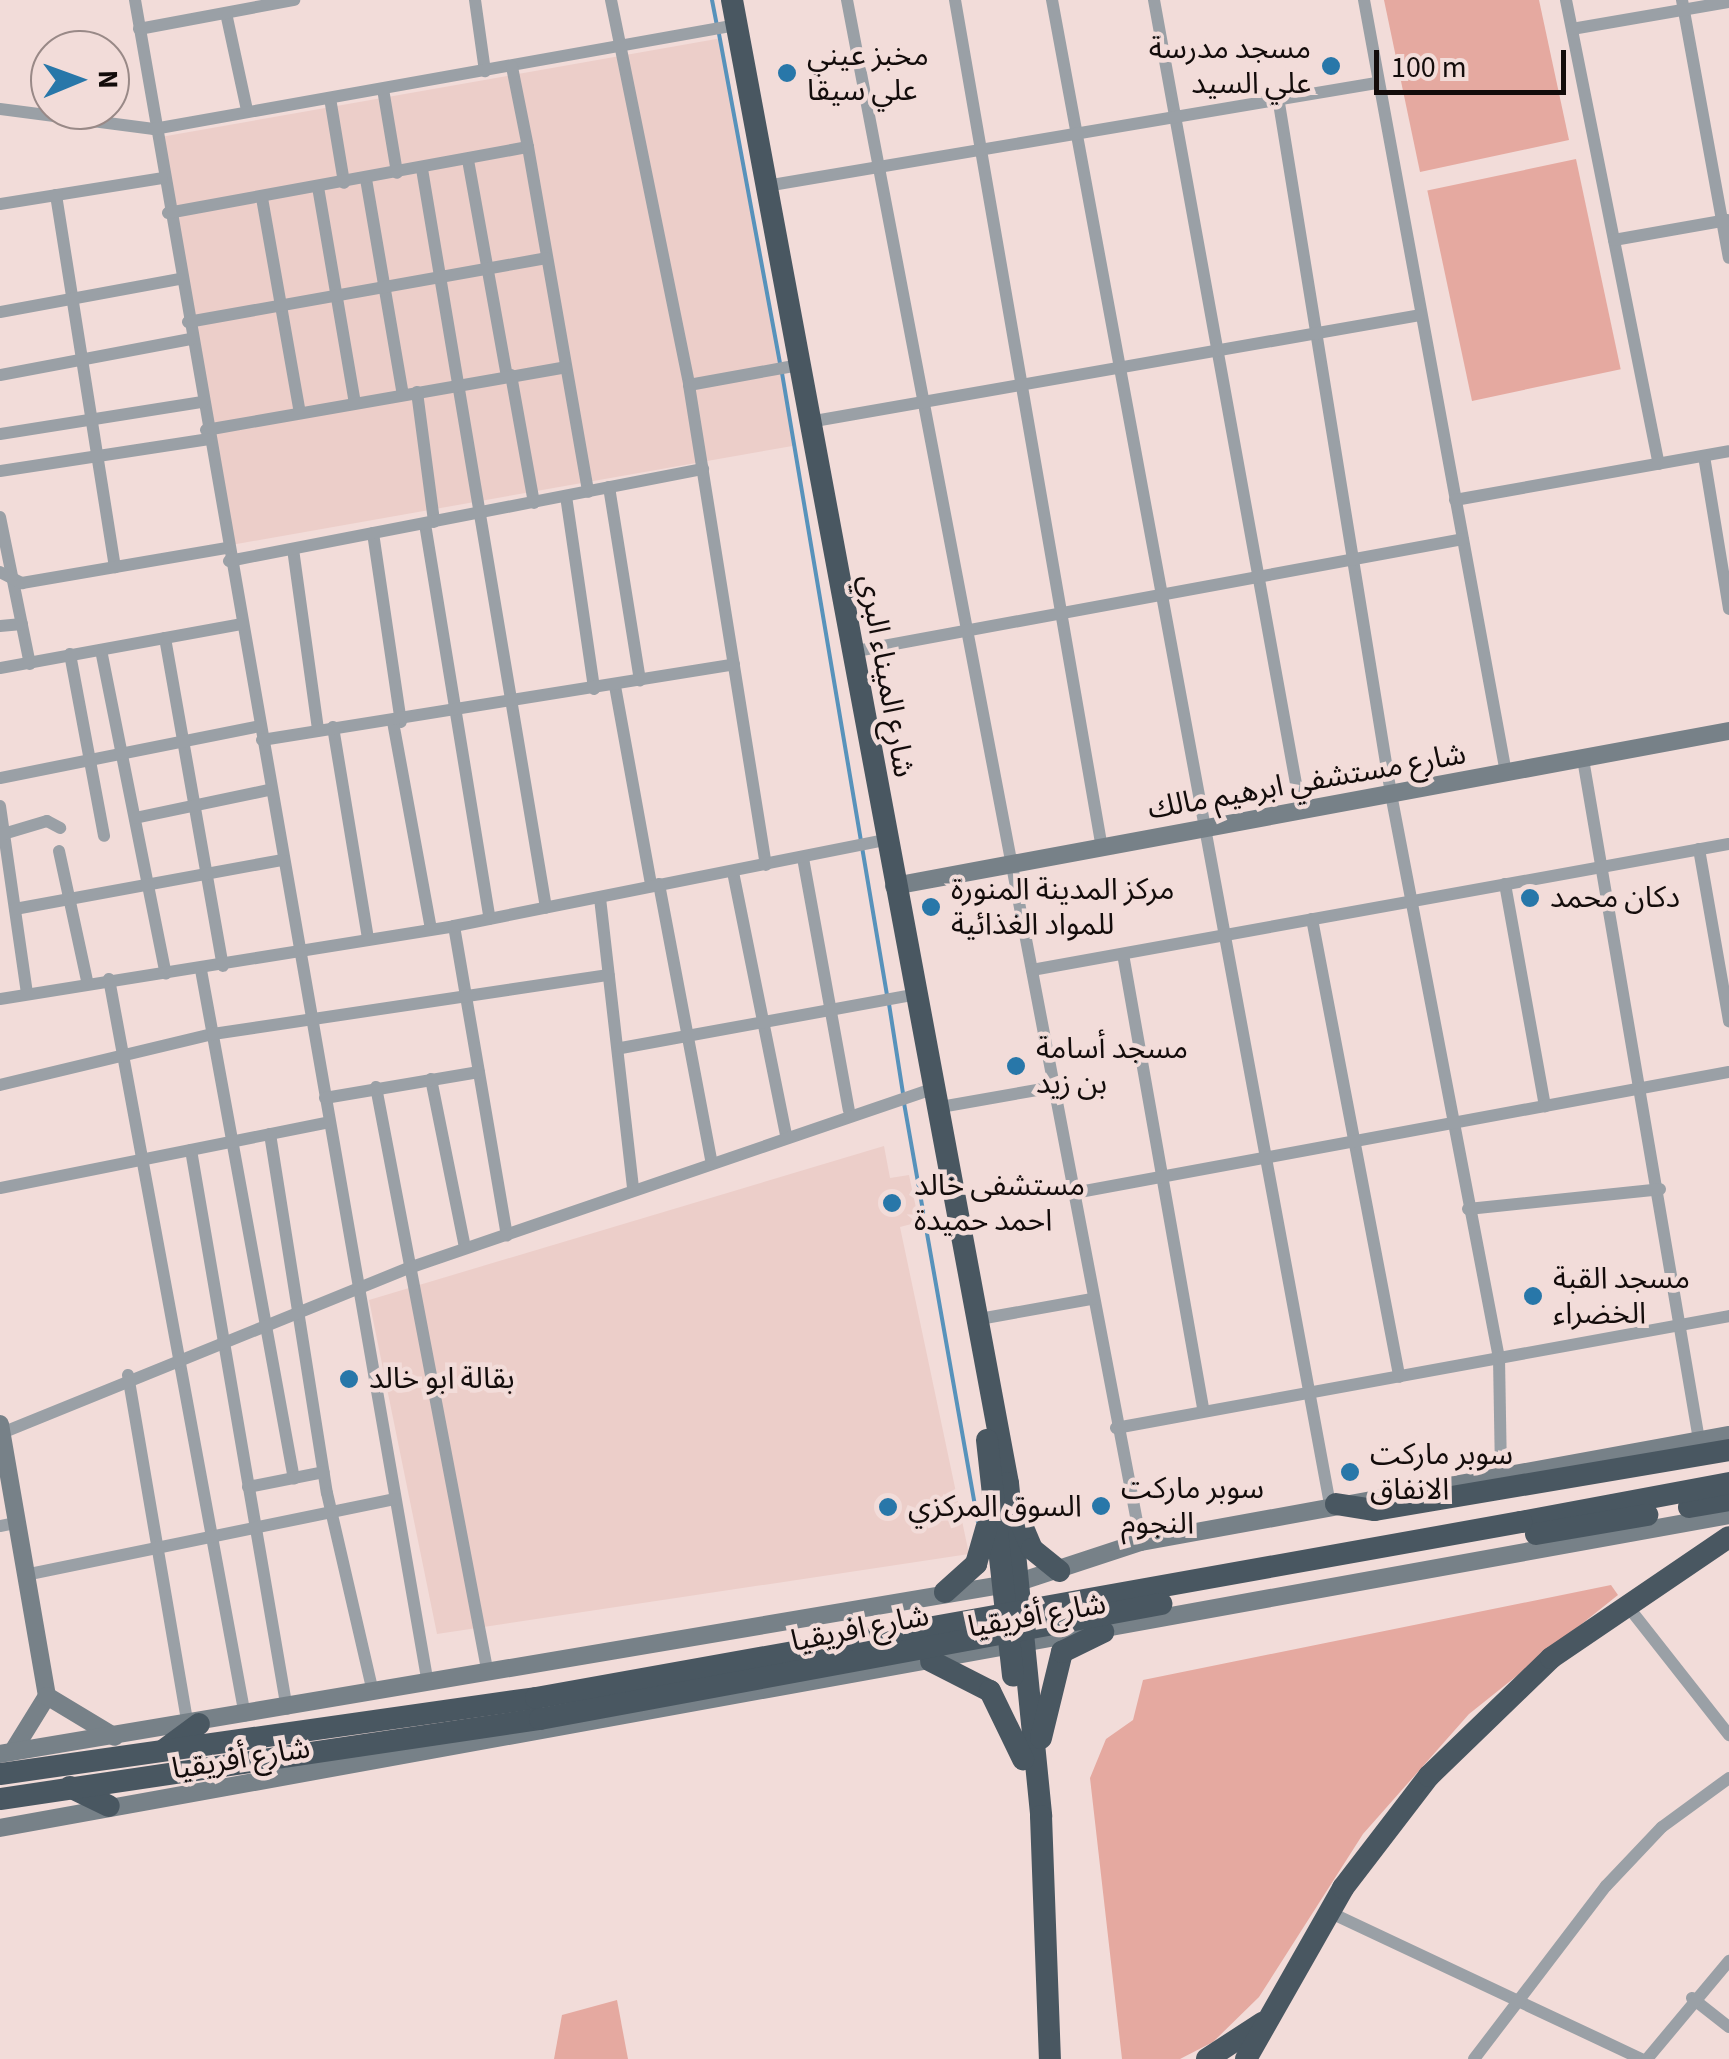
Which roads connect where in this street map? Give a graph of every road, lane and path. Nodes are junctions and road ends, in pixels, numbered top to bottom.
1 (135, 0) edge
2 (294, 0) edge
3 (474, 0) edge
4 (611, 0) edge
5 (732, 0) edge
6 (846, 0) edge
7 (955, 0) edge
8 (1052, 0) edge
9 (1154, 0) edge
10 (1364, 0) edge
11 (1566, 0) edge
12 (1729, 2) edge
13 (1683, 5) edge
14 (226, 13) junction
15 (736, 25) junction
16 (140, 29) junction
17 (1572, 29) junction
18 (622, 47) junction
19 (512, 67) junction
20 (485, 72) junction
21 (1376, 83) junction
22 (383, 89) junction
23 (1278, 97) junction
24 (330, 98) junction
25 (0, 109) edge
26 (247, 110) junction
27 (1176, 114) junction
28 (154, 128) junction
29 (1077, 133) junction
30 (528, 147) junction
31 (981, 148) junction
32 (468, 160) junction
33 (882, 167) junction
34 (422, 168) junction
35 (397, 173) junction
36 (162, 178) junction
37 (366, 178) junction
38 (344, 183) junction
39 (766, 186) junction
40 (318, 187) junction
41 (56, 195) junction
42 (262, 198) junction
43 (0, 204) edge
44 (168, 213) junction
45 (1726, 220) edge
46 (1614, 240) junction
47 (546, 258) junction
48 (1729, 258) edge
49 (488, 269) junction
50 (180, 278) junction
51 (442, 278) junction
52 (384, 288) junction
53 (337, 297) junction
54 (68, 299) junction
55 (281, 306) junction
56 (0, 312) edge
57 (1420, 314) junction
58 (188, 322) junction
59 (1319, 331) junction
60 (190, 339) junction
61 (1218, 348) junction
62 (76, 360) junction
63 (1121, 364) junction
64 (799, 366) junction
65 (566, 367) junction
66 (0, 375) edge
67 (509, 376) junction
68 (461, 384) junction
69 (1026, 384) junction
70 (689, 385) junction
71 (410, 394) junction
72 (926, 401) junction
73 (202, 402) junction
74 (355, 403) junction
75 (300, 413) junction
76 (85, 421) junction
77 (809, 422) junction
78 (0, 434) edge
79 (207, 434) junction
80 (1729, 451) edge
81 (90, 456) junction
82 (1704, 456) junction
83 (1659, 464) junction
84 (703, 469) junction
85 (0, 471) edge
86 (609, 488) junction
87 (588, 492) junction
88 (566, 496) junction
89 (1455, 500) junction
90 (534, 503) junction
91 (484, 513) junction
92 (0, 517) edge
93 (429, 523) junction
94 (373, 533) junction
95 (3, 540) edge
96 (1463, 540) junction
97 (292, 549) junction
98 (228, 554) junction
99 (1360, 558) junction
100 (115, 567) junction
101 (6, 571) edge
102 (1259, 576) junction
103 (1164, 594) junction
104 (1729, 610) edge
105 (1060, 613) junction
106 (22, 624) junction
107 (241, 624) junction
108 (0, 626) edge
109 (968, 629) junction
110 (165, 638) junction
111 (100, 650) junction
112 (852, 652) junction
113 (70, 654) junction
114 (30, 664) junction
115 (734, 664) junction
116 (0, 665) edge
117 (640, 681) junction
118 (615, 686) junction
119 (594, 689) junction
120 (511, 699) junction
121 (455, 710) junction
122 (397, 722) junction
123 (333, 728) junction
124 (318, 730) junction
125 (1729, 732) edge
126 (261, 733) junction
127 (182, 741) junction
128 (122, 748) junction
129 (88, 756) junction
130 (1583, 759) junction
131 (1506, 773) junction
132 (0, 778) edge
133 (269, 790) junction
134 (1391, 794) junction
135 (0, 806) edge
136 (189, 806) junction
137 (1301, 812) junction
138 (134, 818) junction
139 (1201, 827) junction
140 (60, 828) dead end
141 (1, 834) edge
142 (104, 836) dead end
143 (886, 840) junction
144 (1729, 844) edge
145 (1102, 848) junction
146 (1699, 850) junction
147 (59, 851) dead end
148 (803, 858) junction
149 (282, 860) junction
150 (766, 865) junction
151 (1012, 865) junction
152 (1602, 867) junction
153 (733, 872) junction
154 (203, 875) junction
155 (150, 884) junction
156 (1505, 884) junction
157 (655, 885) junction
158 (894, 886) junction
159 (6, 889) edge
160 (600, 898) junction
161 (73, 899) junction
162 (1410, 902) junction
163 (15, 908) junction
164 (546, 908) junction
165 (490, 919) junction
166 (1312, 919) junction
167 (454, 926) junction
168 (431, 929) junction
169 (1221, 936) junction
170 (368, 938) junction
171 (298, 953) junction
172 (1123, 954) junction
173 (222, 966) junction
174 (201, 970) junction
175 (1032, 970) junction
176 (166, 974) junction
177 (609, 975) junction
178 (109, 978) junction
179 (87, 982) junction
180 (27, 994) junction
181 (466, 994) junction
182 (914, 996) junction
183 (0, 999) edge
184 (832, 1016) junction
185 (312, 1018) junction
186 (1729, 1021) edge
187 (764, 1029) junction
188 (213, 1034) junction
189 (687, 1040) junction
190 (621, 1048) junction
191 (121, 1056) junction
192 (479, 1072) junction
193 (1729, 1072) edge
194 (431, 1079) junction
195 (0, 1085) edge
196 (1054, 1087) junction
197 (376, 1088) junction
198 (1641, 1088) junction
199 (325, 1098) junction
200 (933, 1098) junction
201 (1545, 1106) junction
202 (850, 1110) junction
203 (329, 1122) junction
204 (1451, 1126) junction
205 (270, 1134) junction
206 (786, 1136) junction
207 (1354, 1141) junction
208 (232, 1142) junction
209 (191, 1150) junction
210 (1261, 1158) junction
211 (142, 1160) junction
212 (711, 1160) junction
213 (1162, 1176) junction
214 (633, 1186) junction
215 (0, 1188) edge
216 (1660, 1189) junction
217 (1074, 1193) junction
218 (1468, 1209) junction
219 (507, 1234) junction
220 (465, 1248) junction
221 (409, 1268) junction
222 (356, 1288) junction
223 (1092, 1299) junction
224 (302, 1308) junction
225 (1729, 1316) edge
226 (974, 1320) junction
227 (265, 1322) junction
228 (1685, 1322) junction
229 (223, 1338) junction
230 (178, 1356) junction
231 (1499, 1358) junction
232 (128, 1376) junction
233 (1399, 1377) junction
234 (1302, 1390) junction
235 (1203, 1408) junction
236 (1, 1428) edge
237 (1116, 1428) junction
238 (1729, 1435) edge
239 (1699, 1440) junction
240 (1729, 1450) edge
241 (324, 1472) junction
242 (1501, 1475) junction
243 (294, 1479) junction
244 (1729, 1483) edge
245 (1000, 1484) junction
246 (248, 1488) junction
247 (394, 1499) junction
248 (1729, 1500) edge
249 (1333, 1504) junction
250 (334, 1511) junction
251 (1729, 1516) edge
252 (8, 1524) edge
253 (255, 1528) junction
254 (1522, 1529) junction
255 (1729, 1536) edge
256 (211, 1537) junction
257 (1140, 1542) junction
258 (162, 1548) junction
259 (1060, 1572) junction
260 (26, 1575) junction
261 (1009, 1583) junction
262 (945, 1592) junction
263 (1626, 1604) junction
264 (1103, 1632) junction
265 (1017, 1650) junction
266 (932, 1661) junction
267 (487, 1669) junction
268 (426, 1678) junction
269 (372, 1688) junction
270 (47, 1696) junction
271 (287, 1708) junction
272 (538, 1709) junction
273 (245, 1716) junction
274 (194, 1725) junction
275 (1729, 1735) edge
276 (115, 1737) junction
277 (164, 1750) junction
278 (6, 1753) edge
279 (1030, 1760) junction
280 (0, 1774) edge
281 (1729, 1778) edge
282 (70, 1788) junction
283 (0, 1799) edge
284 (110, 1806) junction
285 (0, 1828) edge
286 (1329, 1912) junction
287 (1729, 1961) edge
288 (1515, 1998) junction
289 (1692, 1998) junction
290 (1262, 2023) junction
291 (1729, 2026) edge
292 (1036, 2059) edge
293 (1050, 2059) edge
294 (1208, 2059) edge
295 (1246, 2059) edge
296 (1474, 2059) edge
297 (1644, 2059) edge

1 - 16 street
2 - 14 street
3 - 20 street
4 - 18 street
5 - 15 highway, شارع الميناء البري
6 - 33 street
7 - 31 street
8 - 29 street
9 - 27 street
10 - 21 street
11 - 17 street
12 - 13 street
13 - 17 street
13 - 45 street
14 - 16 street
14 - 26 street
15 - 18 street
15 - 39 highway, شارع الميناء البري
16 - 28 street
17 - 46 street
18 - 19 street
18 - 70 street
19 - 20 street
19 - 30 street
20 - 22 street
21 - 23 street
21 - 57 street
22 - 24 street
22 - 35 street
23 - 27 street
23 - 59 street
24 - 26 street
24 - 38 street
25 - 28 street
26 - 28 street
27 - 29 street
27 - 61 street
28 - 36 street
29 - 31 street
29 - 63 street
30 - 32 street
30 - 47 street
31 - 33 street
31 - 69 street
32 - 34 street
32 - 49 street
33 - 39 street
33 - 72 street
34 - 35 street
34 - 51 street
35 - 37 street
36 - 41 street
36 - 44 street
37 - 38 street
37 - 52 street
38 - 40 street
39 - 64 highway, شارع الميناء البري
40 - 42 street
40 - 53 street
41 - 43 street
41 - 54 street
42 - 44 street
42 - 55 street
44 - 50 street
45 - 46 street
45 - 48 street
46 - 83 street
47 - 49 street
47 - 65 street
49 - 51 street
49 - 67 street
50 - 54 street
50 - 58 street
51 - 52 street
51 - 68 street
52 - 53 street
52 - 71 street
53 - 55 street
53 - 74 street
54 - 56 street
54 - 62 street
55 - 58 street
55 - 75 street
57 - 59 street
57 - 89 street
58 - 60 street
59 - 61 street
59 - 99 street
60 - 62 street
60 - 73 street
61 - 63 street
61 - 102 street
62 - 66 street
62 - 76 street
63 - 69 street
63 - 103 street
64 - 70 street
64 - 77 highway, شارع الميناء البري
65 - 67 street
65 - 87 street
67 - 68 street
67 - 90 street
68 - 71 street
68 - 91 street
69 - 72 street
69 - 105 street
70 - 84 street
71 - 74 street
71 - 93 street
72 - 77 street
72 - 109 street
73 - 76 street
73 - 79 street
74 - 75 street
75 - 79 street
76 - 78 street
76 - 81 street
77 - 112 highway, شارع الميناء البري
79 - 81 street
79 - 98 street
80 - 82 street
81 - 85 street
81 - 100 street
82 - 83 street
82 - 104 street
83 - 89 street
84 - 86 street
84 - 115 street
86 - 87 street
86 - 117 street
87 - 88 street
88 - 90 street
88 - 119 street
89 - 96 street
90 - 91 street
91 - 93 street
91 - 120 street
92 - 95 street
93 - 94 street
93 - 121 street
94 - 97 street
94 - 122 street
95 - 101 street
96 - 99 street
96 - 131 street
97 - 98 street
97 - 124 street
98 - 100 street
98 - 107 street
99 - 102 street
99 - 134 street
100 - 101 street
101 - 106 street
102 - 103 street
102 - 137 street
103 - 105 street
103 - 139 street
105 - 109 street
105 - 145 street
106 - 108 street
106 - 114 street
107 - 110 street
107 - 126 street
109 - 112 street
109 - 151 street
110 - 111 street
110 - 127 street
111 - 113 street
111 - 128 street
112 - 143 highway, شارع الميناء البري
113 - 114 street
113 - 129 street
114 - 116 street
115 - 117 street
115 - 150 street
117 - 118 street
118 - 119 street
118 - 157 street
119 - 120 street
120 - 121 street
120 - 164 street
121 - 122 street
121 - 165 street
122 - 123 street
122 - 168 street
123 - 124 street
123 - 170 street
124 - 126 street
125 - 130 street, شارع مستشفي ابرهيم مالك
126 - 127 street
126 - 133 street
127 - 128 street
127 - 136 street
128 - 129 street
128 - 138 street
129 - 132 street
129 - 142 street
130 - 131 street, شارع مستشفي ابرهيم مالك
130 - 152 street
131 - 134 street, شارع مستشفي ابرهيم مالك
133 - 136 street
133 - 149 street
134 - 137 street, شارع مستشفي ابرهيم مالك
134 - 162 street
135 - 141 street
136 - 138 street
136 - 154 street
137 - 139 street, شارع مستشفي ابرهيم مالك
138 - 155 street
139 - 145 street, شارع مستشفي ابرهيم مالك
139 - 169 street
140 - 141 street
141 - 159 street
143 - 148 street
143 - 158 highway, شارع الميناء البري
144 - 146 street
145 - 151 street, شارع مستشفي ابرهيم مالك
146 - 152 street
146 - 186 street
147 - 161 street
148 - 150 street
148 - 184 street
149 - 154 street
149 - 171 street
150 - 153 street
151 - 158 street, شارع مستشفي ابرهيم مالك
151 - 175 street
152 - 156 street
152 - 198 street
153 - 157 street
153 - 187 street
154 - 155 street
154 - 173 street
155 - 161 street
155 - 176 street
156 - 162 street
156 - 201 street
157 - 160 street
157 - 189 street
158 - 182 highway, شارع الميناء البري
159 - 163 street
160 - 164 street
160 - 177 street
161 - 163 street
161 - 179 street
162 - 166 street
162 - 204 street
163 - 180 street
164 - 165 street
165 - 167 street
166 - 169 street
166 - 207 street
167 - 168 street
167 - 181 street
168 - 170 street
169 - 172 street
169 - 210 street
170 - 171 street
171 - 173 street
171 - 185 street
172 - 175 street
172 - 213 street
173 - 174 street
174 - 176 street
174 - 188 street
175 - 196 street
176 - 178 street
177 - 181 street
177 - 190 street
178 - 179 street
178 - 191 street
179 - 180 street
180 - 183 street
181 - 185 street
181 - 192 street
182 - 184 street
182 - 200 highway, شارع الميناء البري
184 - 187 street
184 - 202 street
185 - 188 street
185 - 199 street
187 - 189 street
187 - 206 street
188 - 191 street
188 - 208 street
189 - 190 street
189 - 212 street
190 - 214 street
191 - 195 street
191 - 211 street
192 - 194 street
192 - 219 street
193 - 198 street
194 - 197 street
194 - 220 street
196 - 200 street
196 - 217 street
197 - 199 street
197 - 221 street
198 - 201 street
198 - 216 street
199 - 203 street
200 - 202 street
200 - 226 highway, شارع الميناء البري
201 - 204 street
202 - 206 street
203 - 205 street
203 - 222 street
204 - 207 street
204 - 218 street
205 - 208 street
205 - 224 street
206 - 212 street
207 - 210 street
207 - 233 street
208 - 209 street
208 - 227 street
209 - 211 street
209 - 229 street
210 - 213 street
210 - 234 street
211 - 215 street
211 - 230 street
212 - 214 street
213 - 217 street
213 - 235 street
214 - 219 street
216 - 218 street
216 - 228 street
217 - 223 street
218 - 231 street
219 - 220 street
220 - 221 street
221 - 222 street
221 - 267 street
222 - 224 street
222 - 247 street
223 - 226 street
223 - 237 street
224 - 227 street
224 - 241 street
225 - 228 street
226 - 245 highway, شارع الميناء البري
227 - 229 street
227 - 243 street
228 - 231 street
228 - 239 street
229 - 230 street
229 - 246 street
230 - 232 street
230 - 256 street
231 - 233 street
231 - 242 street
232 - 236 street
232 - 258 street
233 - 234 street
234 - 235 street
234 - 249 street
235 - 237 street
236 - 252 street
237 - 257 street
238 - 239 street, شارع أفريقيا
239 - 242 street, شارع أفريقيا
240 - 249 highway
241 - 243 street
241 - 250 street
242 - 249 street, شارع أفريقيا
243 - 246 street
244 - 254 highway, شارع افريقيا
245 - 259 highway
245 - 261 highway
245 - 262 highway
246 - 253 street
247 - 250 street
247 - 268 street
248 - 254 highway, شارع افريقيا
249 - 257 street, شارع أفريقيا
250 - 253 street
250 - 269 street
251 - 264 street, شارع أفريقيا
252 - 260 street
253 - 256 street
253 - 271 street
254 - 272 highway, شارع افريقيا, bridge
255 - 263 highway
256 - 258 street
256 - 273 street
257 - 259 street, شارع أفريقيا
258 - 260 street
258 - 274 street
259 - 261 street, شارع أفريقيا
260 - 270 street
261 - 262 street, شارع أفريقيا
261 - 265 highway
262 - 267 street, شارع أفريقيا
263 - 275 street
263 - 286 highway
264 - 265 street, شارع أفريقيا
264 - 279 highway
265 - 266 street, شارع أفريقيا
265 - 279 highway
266 - 279 highway
266 - 284 street, شارع أفريقيا
267 - 268 street, شارع أفريقيا
268 - 269 street, شارع أفريقيا
269 - 271 street, شارع أفريقيا
270 - 276 street
270 - 278 street
271 - 273 street
272 - 277 highway, شارع افريقيا
272 - 282 highway, شارع افريقيا
273 - 274 street
274 - 276 street
274 - 277 highway
276 - 278 street
277 - 280 highway, شارع افريقيا
279 - 292 highway
279 - 293 highway
281 - 288 street
282 - 283 highway, شارع افريقيا
282 - 284 highway
284 - 285 street, شارع أفريقيا
286 - 288 street
286 - 290 highway
287 - 289 street
288 - 296 street
288 - 297 street
289 - 291 street
289 - 297 street
290 - 294 highway
290 - 295 highway

